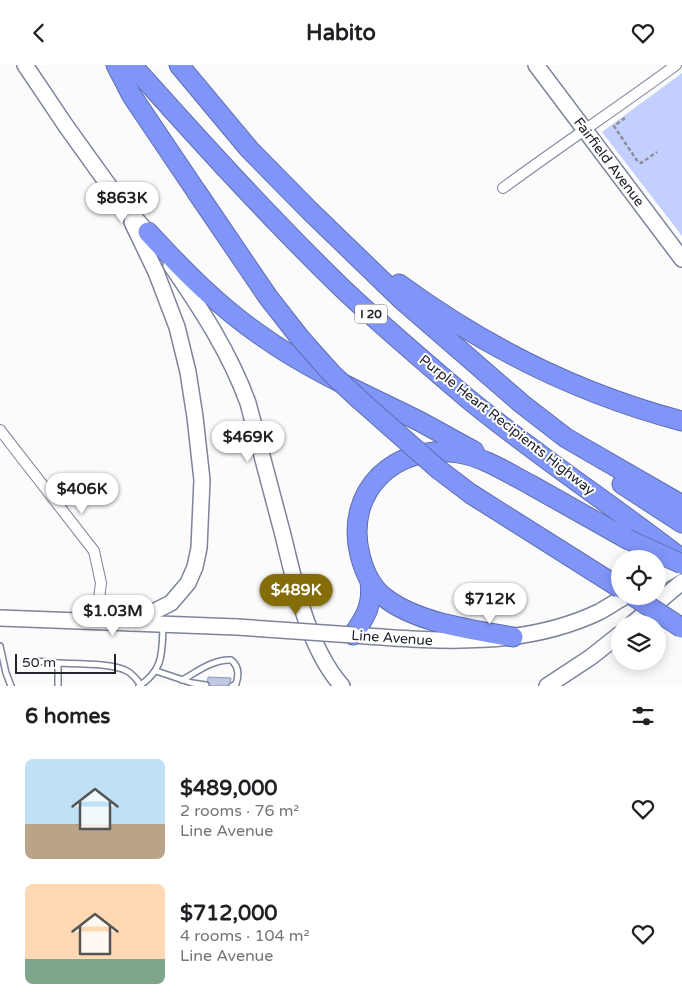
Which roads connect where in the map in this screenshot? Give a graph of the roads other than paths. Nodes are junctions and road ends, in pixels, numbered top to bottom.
1 (25, 65) edge
2 (116, 65) edge
3 (132, 65) edge
4 (179, 65) edge
5 (536, 65) edge
6 (676, 65) edge
7 (584, 130) junction
8 (503, 188) dead end
9 (117, 197) junction
10 (148, 232) junction
11 (339, 240) junction
12 (682, 259) edge
13 (682, 421) edge
14 (0, 430) edge
15 (497, 467) junction
16 (674, 506) edge
17 (682, 523) edge
18 (635, 534) junction
19 (682, 559) edge
20 (682, 564) edge
21 (666, 573) edge
22 (370, 581) junction
23 (611, 582) edge
24 (682, 582) edge
25 (611, 604) edge
26 (647, 605) edge
27 (643, 615) edge
28 (0, 618) edge
29 (96, 622) junction
30 (131, 623) junction
31 (163, 624) junction
32 (682, 628) edge
33 (353, 635) junction
34 (513, 637) junction
35 (611, 641) edge
36 (0, 646) edge
37 (35, 661) dead end
38 (58, 663) junction
39 (156, 671) junction
40 (182, 680) junction
41 (140, 685) edge
42 (206, 685) edge
43 (12, 686) edge
44 (58, 686) edge
45 (232, 686) edge
46 (342, 686) edge
47 (547, 686) edge

1 - 9 main road
2 - 23 highway, bridge
3 - 18 highway, Purple Heart Recipients Highway / I 20
4 - 11 highway, Purple Heart Recipients Highway / I 20
5 - 7 main road, Fairfield Avenue
6 - 7 street
7 - 8 street
7 - 12 main road, Fairfield Avenue
9 - 10 main road
9 - 30 main road
10 - 15 highway
10 - 46 main road
11 - 13 highway
11 - 16 highway, Purple Heart Recipients Highway / I 20
14 - 29 street
15 - 18 highway
15 - 22 highway
16 - 17 highway, Purple Heart Recipients Highway
18 - 19 highway, Purple Heart Recipients Highway / I 20
18 - 20 highway, bridge
20 - 21 main road
22 - 33 highway
22 - 34 highway
24 - 27 main road
25 - 34 main road, Line Avenue
26 - 32 highway, bridge
28 - 29 main road, Line Avenue
29 - 30 main road, Line Avenue
30 - 31 main road, Line Avenue
31 - 33 main road, Line Avenue, bridge
31 - 39 lane
33 - 34 main road, Line Avenue
35 - 47 main road
36 - 43 lane
37 - 38 lane
38 - 41 lane
38 - 44 lane
39 - 40 lane
39 - 41 lane
40 - 42 lane
40 - 45 lane

